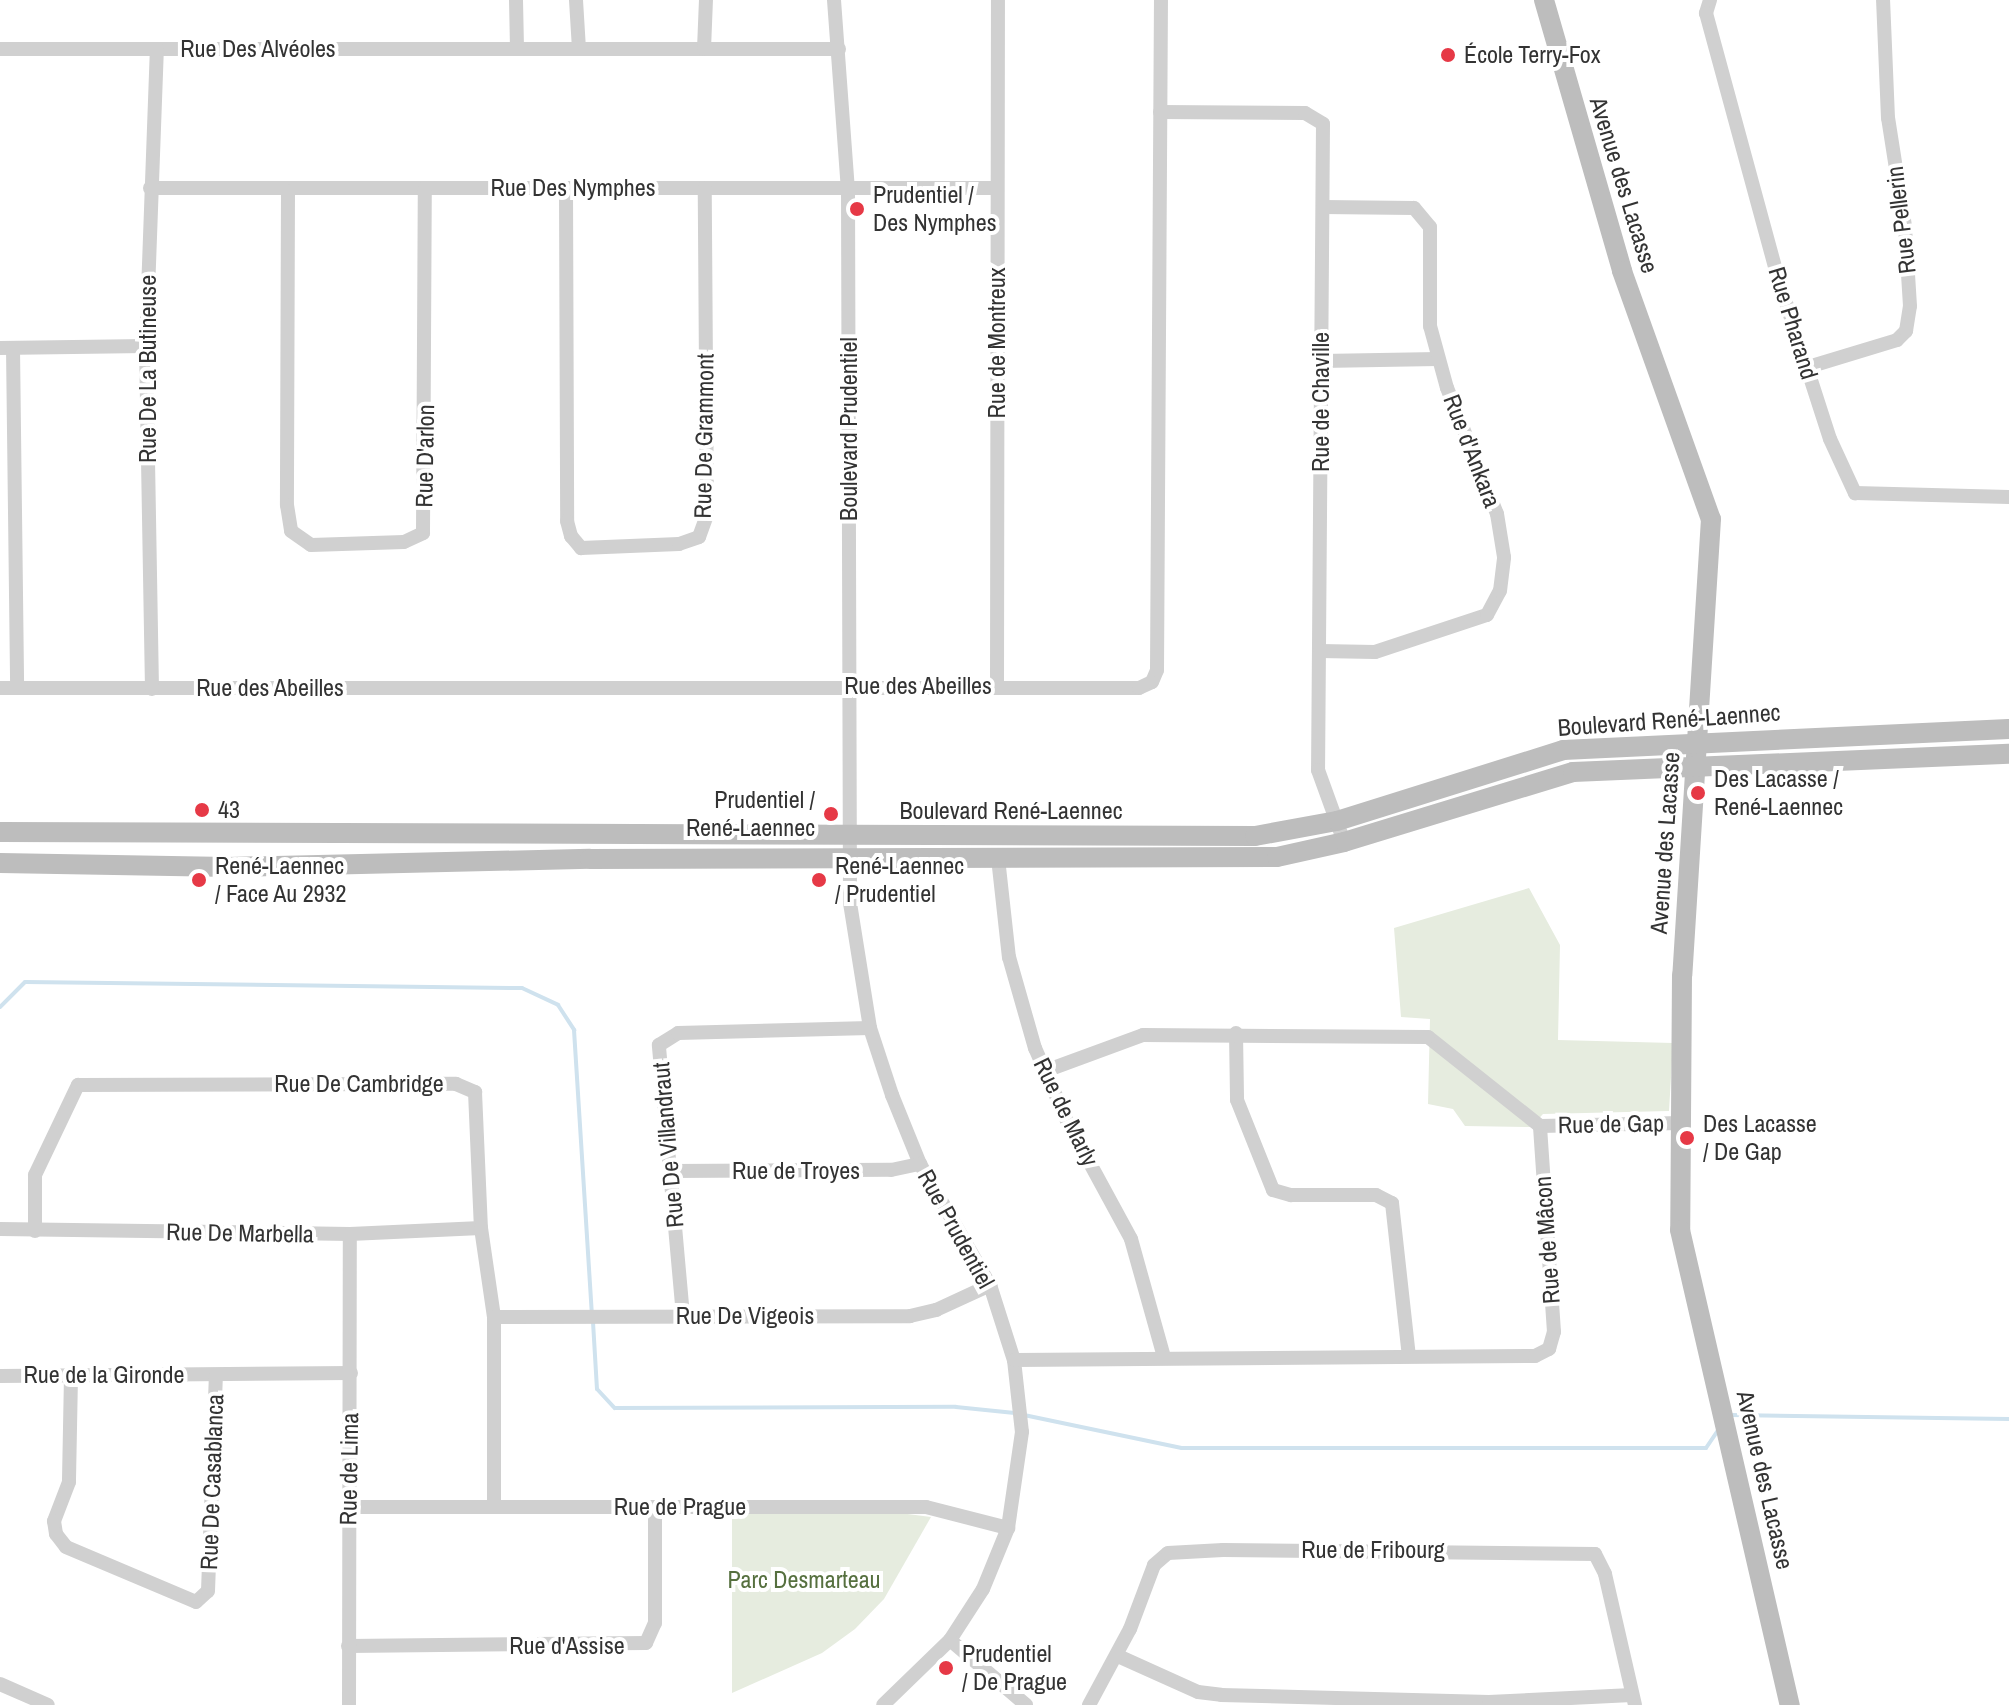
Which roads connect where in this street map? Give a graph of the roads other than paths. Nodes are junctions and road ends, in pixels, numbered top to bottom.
1 (516, 0) edge
2 (576, 0) edge
3 (706, 0) edge
4 (834, 0) edge
5 (998, 0) edge
6 (1161, 0) edge
7 (1544, 0) edge
8 (1710, 0) edge
9 (1883, 0) edge
10 (0, 49) edge
11 (157, 49) junction
12 (517, 49) junction
13 (579, 49) junction
14 (704, 49) junction
15 (839, 49) junction
16 (1160, 112) junction
17 (150, 188) junction
18 (425, 188) junction
19 (566, 188) junction
20 (705, 188) junction
21 (996, 188) junction
22 (848, 189) junction
23 (288, 191) junction
24 (1323, 207) junction
25 (146, 346) junction
26 (7, 348) edge
27 (1438, 359) junction
28 (1321, 361) junction
29 (1805, 368) junction
30 (2009, 497) edge
31 (1320, 651) junction
32 (851, 686) junction
33 (997, 687) junction
34 (0, 688) edge
35 (17, 688) junction
36 (152, 689) junction
37 (2009, 729) edge
38 (1698, 743) junction
39 (2009, 754) edge
40 (1696, 768) junction
41 (1337, 821) junction
42 (0, 832) edge
43 (1344, 842) junction
44 (848, 848) junction
45 (998, 858) junction
46 (0, 863) edge
47 (870, 1028) junction
48 (1236, 1033) junction
49 (1045, 1071) junction
50 (1681, 1123) junction
51 (1540, 1126) junction
52 (920, 1164) junction
53 (671, 1171) junction
54 (481, 1228) junction
55 (0, 1229) edge
56 (35, 1231) junction
57 (350, 1234) junction
58 (990, 1285) junction
59 (683, 1316) junction
60 (494, 1317) junction
61 (1409, 1356) junction
62 (1164, 1357) junction
63 (1014, 1360) junction
64 (351, 1373) junction
65 (216, 1375) junction
66 (0, 1376) edge
67 (71, 1376) junction
68 (348, 1507) junction
69 (494, 1507) junction
70 (655, 1507) junction
71 (1008, 1528) junction
72 (950, 1640) junction
73 (348, 1646) junction
74 (1118, 1656) junction
75 (0, 1684) edge
76 (1634, 1700) edge
77 (1489, 1703) edge
78 (48, 1705) edge
79 (349, 1705) edge
80 (883, 1705) edge
81 (1026, 1705) edge
82 (1089, 1705) edge
83 (1790, 1705) edge

1 - 12 street
2 - 13 street
3 - 14 street
4 - 15 street, Boulevard Prudentiel
5 - 21 street, Rue de Montreux
6 - 16 street, Rue des Abeilles
7 - 38 street, Avenue des Lacasse
8 - 29 street, Rue Pharand
9 - 29 street, Rue Pellerin
10 - 11 street, Rue Des Alvéoles
11 - 12 street, Rue Des Alvéoles
11 - 17 street, Rue De La Butineuse
12 - 13 street, Rue Des Alvéoles
13 - 14 street, Rue Des Alvéoles
14 - 15 street, Rue Des Alvéoles
15 - 22 street, Boulevard Prudentiel
16 - 24 street, Rue de Chaville
16 - 33 street, Rue des Abeilles
17 - 23 street, Rue Des Nymphes
17 - 25 street, Rue De La Butineuse
18 - 19 street, Rue Des Nymphes
18 - 23 street, Rue Des Nymphes
18 - 23 street, Rue D'arlon
19 - 20 street, Rue Des Nymphes
19 - 20 street, Rue De Grammont
20 - 22 street, Rue Des Nymphes
21 - 22 street, Rue Des Nymphes
21 - 33 street, Rue de Montreux
22 - 32 street, Boulevard Prudentiel
24 - 27 street, Rue d'Ankara
24 - 28 street, Rue de Chaville
25 - 26 street
25 - 36 street, Rue De La Butineuse
26 - 35 street
27 - 28 street
27 - 31 street, Rue d'Ankara
28 - 31 street, Rue de Chaville
29 - 30 street, Rue Pharand
31 - 41 street, Rue de Chaville
32 - 33 street, Rue des Abeilles
32 - 36 street, Rue des Abeilles
32 - 44 street, Boulevard Prudentiel
34 - 35 street, Rue des Abeilles
35 - 36 street, Rue des Abeilles
37 - 38 street, Boulevard René-Laennec
38 - 40 street, Avenue des Lacasse
38 - 41 street, Boulevard René-Laennec
39 - 40 street, Boulevard René-Laennec
40 - 43 street, Boulevard René-Laennec
40 - 50 street, Avenue des Lacasse
41 - 43 street, Rue de Chaville
41 - 44 street, Boulevard René-Laennec
42 - 44 street, Boulevard René-Laennec
43 - 45 street, Boulevard René-Laennec
44 - 45 street, Boulevard René-Laennec
44 - 46 street, Boulevard René-Laennec
44 - 47 street, Rue Prudentiel
45 - 49 street, Rue de Marly
47 - 52 street, Rue Prudentiel
47 - 53 street, Rue De Villandraut
48 - 49 street
48 - 51 street
48 - 61 street
49 - 62 street, Rue de Marly
50 - 51 street, Rue de Gap
50 - 83 street, Avenue des Lacasse
51 - 61 street, Rue de Mâcon
52 - 53 street, Rue de Troyes
52 - 58 street, Rue Prudentiel
53 - 59 street, Rue De Villandraut
54 - 56 street, Rue De Cambridge
54 - 57 street, Rue De Marbella
54 - 60 street, Rue De Cambridge
55 - 56 street, Rue De Marbella
56 - 57 street, Rue De Marbella
57 - 64 street, Rue de Lima
58 - 59 street, Rue De Vigeois
58 - 63 street, Rue Prudentiel
59 - 60 street, Rue De Vigeois
60 - 69 street, Rue De Cambridge
61 - 62 street, Rue de Mâcon
62 - 63 street, Rue de Mâcon
63 - 71 street, Rue Prudentiel
64 - 65 street, Rue de la Gironde
64 - 68 street, Rue de Lima
65 - 67 street, Rue de la Gironde
65 - 67 street, Rue De Casablanca
66 - 67 street, Rue de la Gironde
68 - 69 street, Rue de Prague
68 - 73 street, Rue de Lima
69 - 70 street, Rue de Prague
70 - 71 street, Rue de Prague
70 - 73 street, Rue d'Assise
71 - 72 street, Rue Prudentiel
72 - 80 street, Rue Prudentiel
72 - 81 street
73 - 79 street, Rue de Lima
74 - 76 street, Rue de Fribourg
74 - 77 street
74 - 82 street, Rue de Fribourg
75 - 78 street
76 - 77 street

